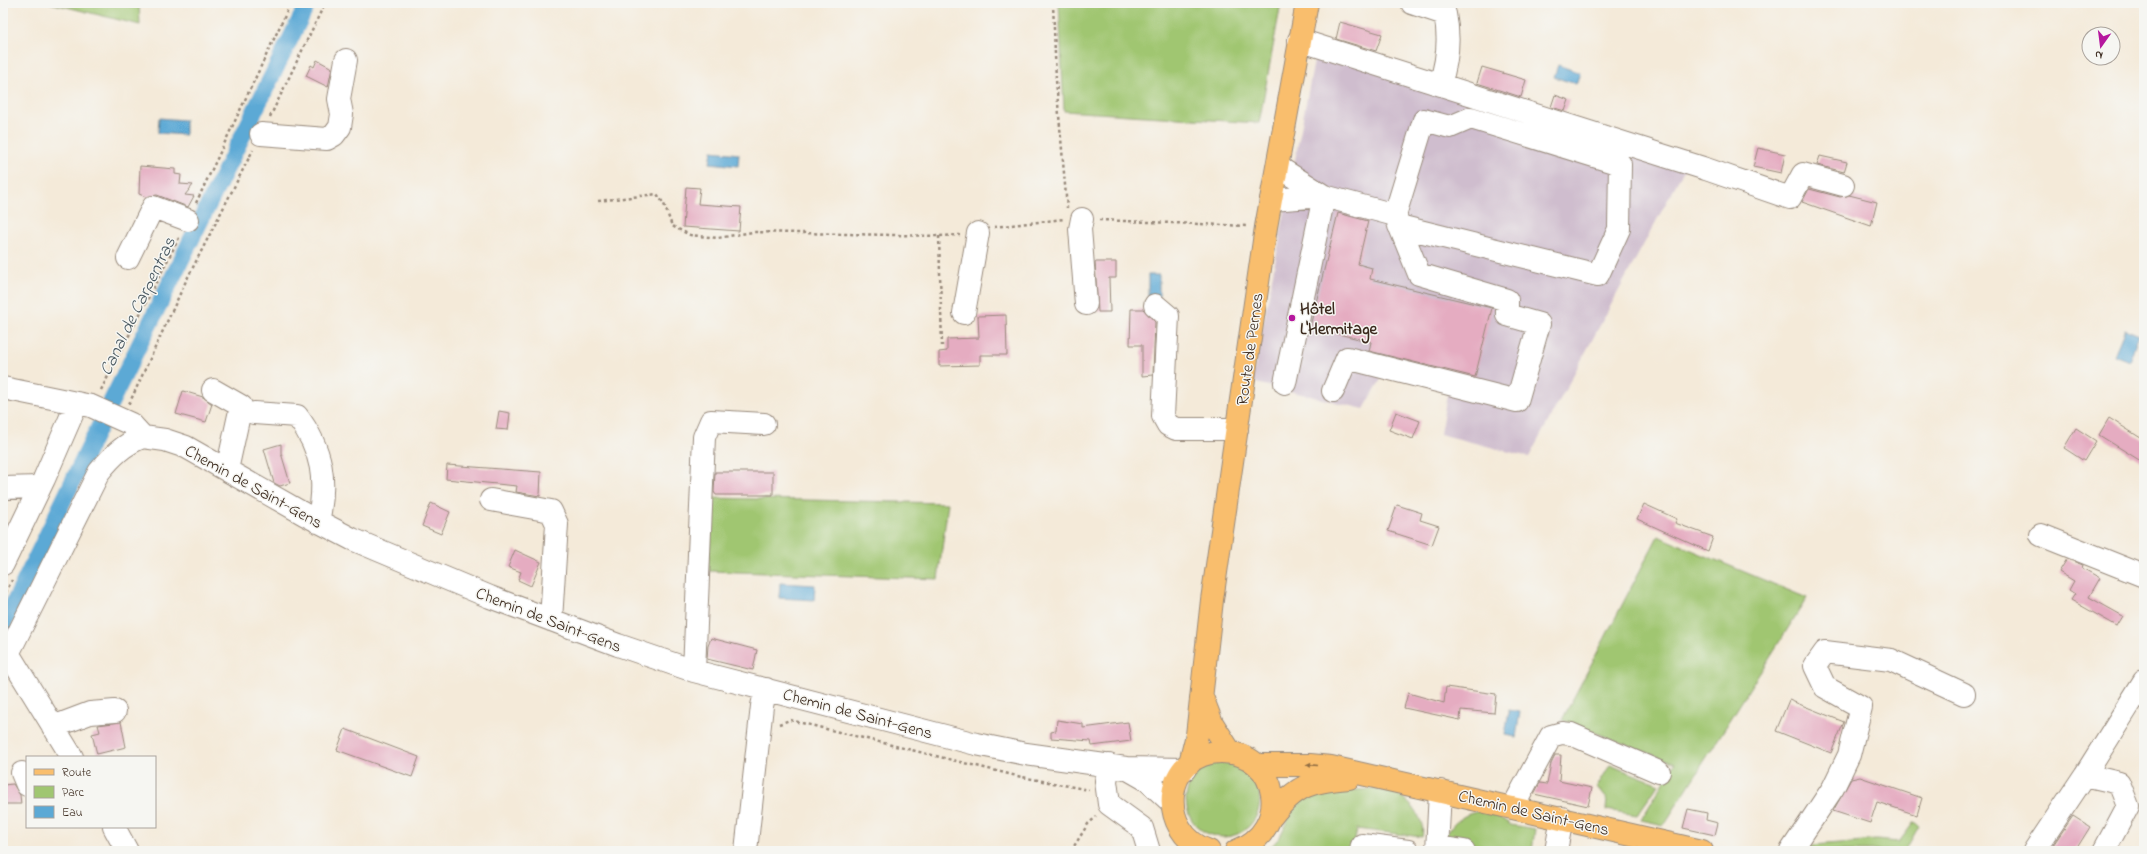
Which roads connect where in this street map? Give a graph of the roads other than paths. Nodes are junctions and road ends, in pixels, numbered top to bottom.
1 (1307, 3) edge
2 (1412, 3) edge
3 (1299, 40) junction
4 (346, 60) dead end
5 (1440, 84) junction
6 (261, 134) road end
7 (1278, 167) junction
8 (1843, 185) dead end
9 (1324, 196) junction
10 (1271, 200) junction
11 (1076, 219) road end
12 (188, 220) dead end
13 (1397, 221) junction
14 (978, 234) road end
15 (128, 258) dead end
16 (1086, 304) dead end
17 (1156, 304) dead end
18 (964, 313) dead end
19 (1285, 384) dead end
20 (3, 388) edge
21 (213, 390) dead end
22 (1333, 391) dead end
23 (77, 403) junction
24 (254, 413) dead end
25 (764, 424) dead end
26 (1237, 429) junction
27 (143, 437) junction
28 (227, 470) junction
29 (40, 487) junction
30 (3, 488) edge
31 (491, 500) dead end
32 (318, 522) junction
33 (2042, 535) dead end
34 (3, 564) edge
35 (2144, 576) edge
36 (551, 620) junction
37 (6, 658) edge
38 (694, 671) junction
39 (2144, 681) edge
40 (766, 689) junction
41 (1964, 694) dead end
42 (1202, 697) junction
43 (114, 711) dead end
44 (53, 727) junction
45 (1231, 753) junction
46 (71, 756) edge
47 (1257, 765) junction
48 (1188, 766) junction
49 (1117, 767) junction
50 (1659, 772) dead end
51 (2084, 775) junction
52 (1364, 776) junction
53 (1440, 791) junction
54 (1172, 803) junction
55 (1512, 807) junction
56 (1272, 816) junction
57 (1562, 818) junction
58 (115, 828) edge
59 (1188, 844) edge
60 (1438, 849) edge
61 (1692, 850) edge
62 (127, 851) edge
63 (746, 851) edge
64 (1149, 851) edge
65 (1210, 851) edge
66 (1236, 851) edge
67 (1361, 851) edge
68 (1408, 851) edge
69 (1464, 851) edge
70 (1556, 851) edge
71 (1791, 851) edge
72 (2034, 851) edge
73 (2104, 851) edge

1 - 3 main road, Route de Pernes
2 - 5 street
3 - 5 street
3 - 7 main road, Route de Pernes
4 - 6 street
5 - 8 street
7 - 9 street
7 - 10 main road, Route de Pernes
9 - 10 street
9 - 13 street
9 - 19 street
10 - 26 main road, Route de Pernes
11 - 16 street
12 - 15 street
13 - 13 street
13 - 22 street
14 - 18 street
17 - 26 street
20 - 23 street
21 - 28 street
23 - 27 street
23 - 29 street
24 - 32 street
25 - 38 street
26 - 42 main road, Route de Pernes
27 - 28 street, Chemin de Saint-Gens
27 - 37 street
28 - 32 street, Chemin de Saint-Gens
29 - 30 street
29 - 34 street
31 - 36 street
32 - 36 street, Chemin de Saint-Gens
33 - 35 street
36 - 38 street, Chemin de Saint-Gens
37 - 44 street
38 - 40 street, Chemin de Saint-Gens
39 - 51 street
40 - 49 street, Chemin de Saint-Gens
40 - 63 street
41 - 71 street
42 - 45 main road, Route de Pernes
42 - 48 main road, Route de Pernes
43 - 44 street
44 - 46 street
45 - 47 main road
45 - 48 main road
52 -> 47 main road, Chemin de Saint-Gens
47 - 56 main road
48 - 49 street, Chemin de Saint-Gens
48 - 54 main road, Route de Pernes
49 - 54 street, Chemin de Saint-Gens
49 - 64 street
50 - 55 street
51 - 72 street
51 - 73 street
52 - 53 main road, Chemin de Saint-Gens
52 - 56 main road, Chemin de Saint-Gens
53 - 55 main road, Chemin de Saint-Gens
53 - 60 street
54 - 59 main road
55 - 57 main road, Chemin de Saint-Gens
56 - 66 main road, Chemin de Saint-Gens
57 - 61 main road, Chemin de Saint-Gens
57 - 70 street
58 - 62 street
59 - 65 main road
60 - 69 street
67 - 68 street

